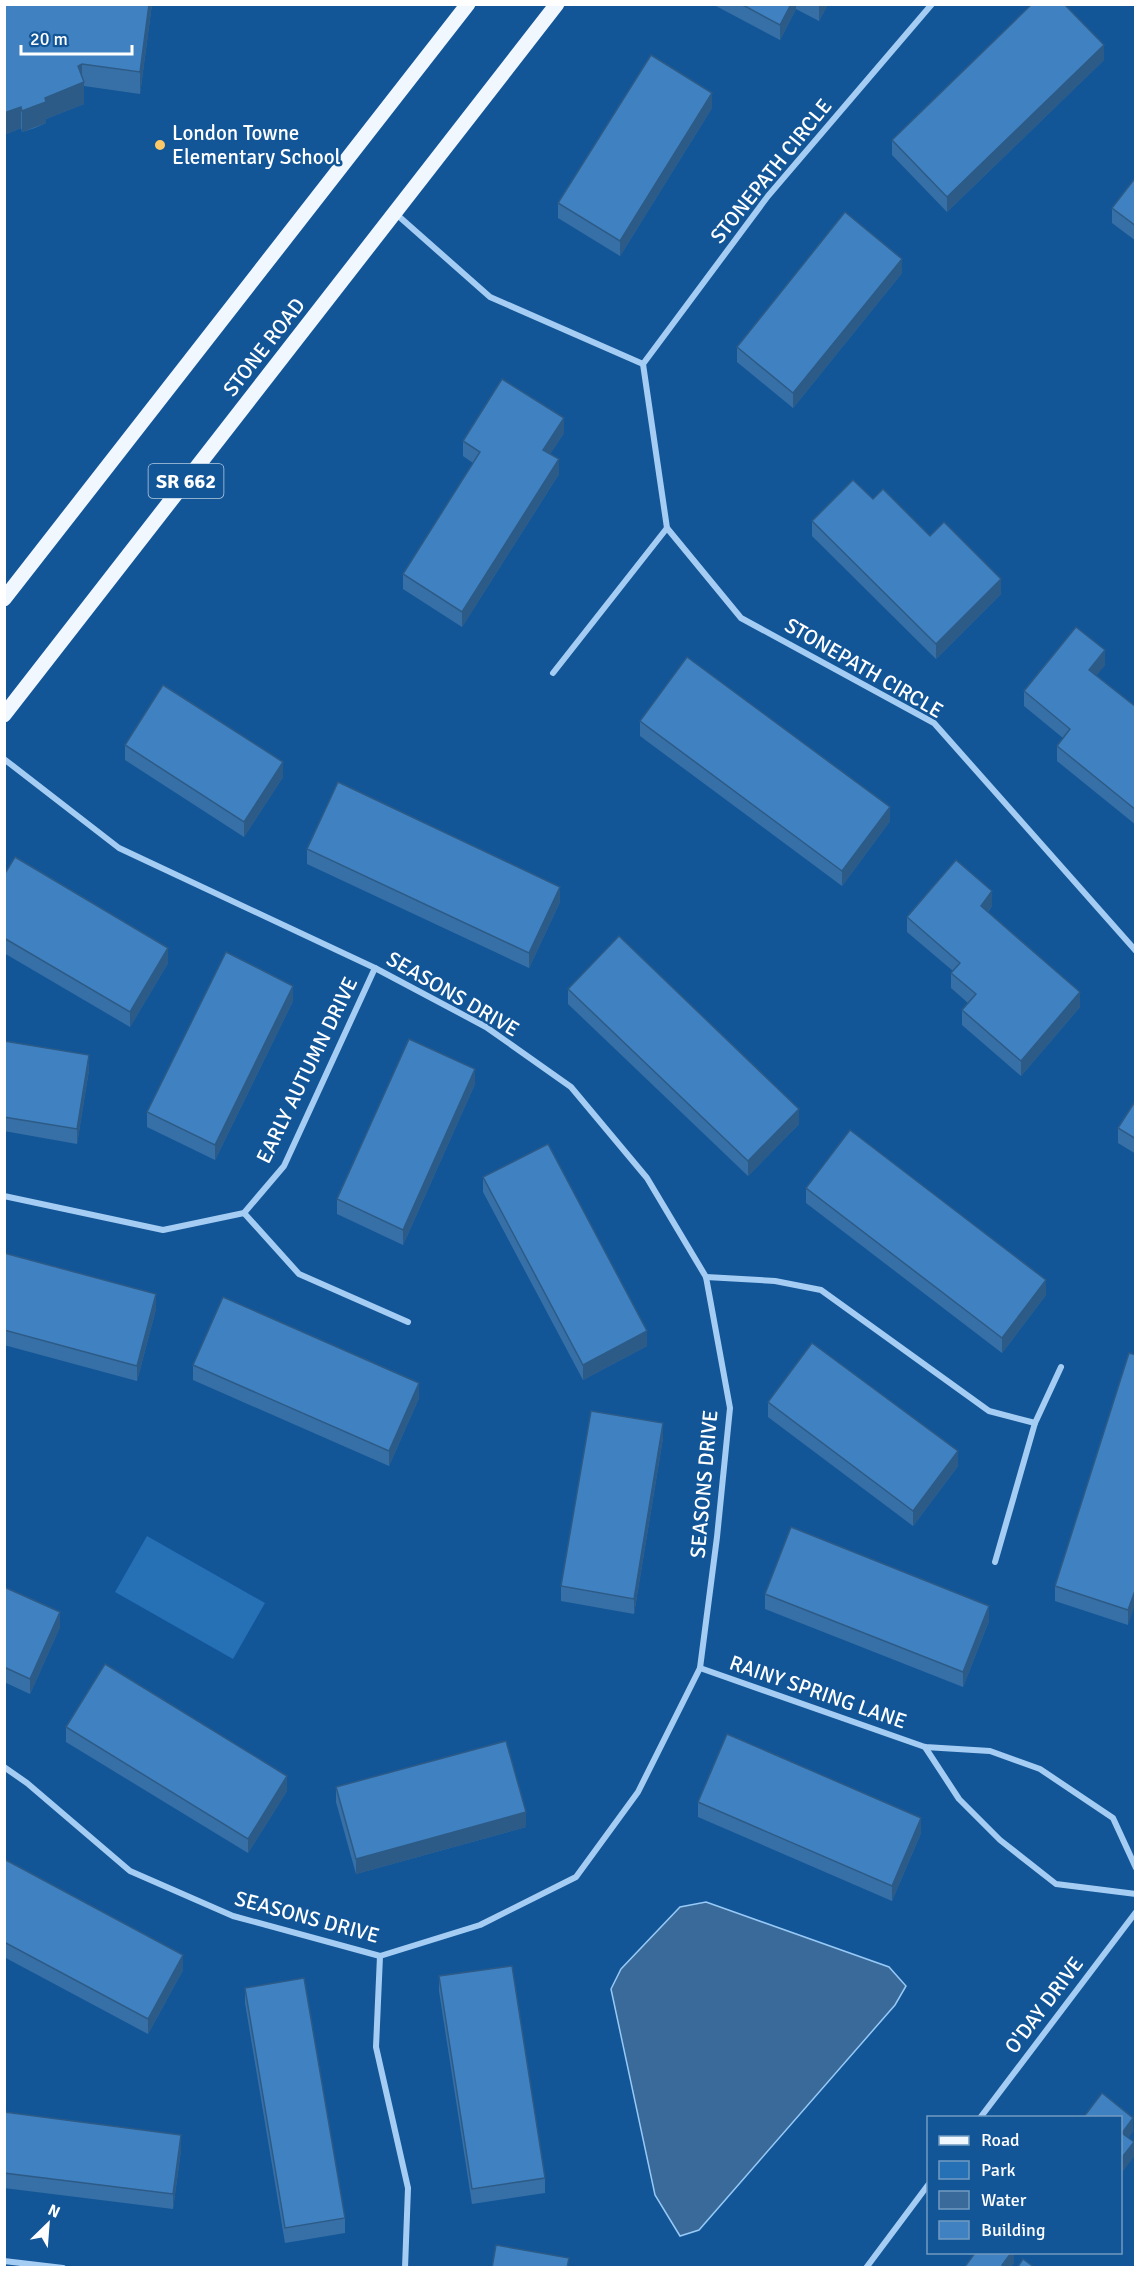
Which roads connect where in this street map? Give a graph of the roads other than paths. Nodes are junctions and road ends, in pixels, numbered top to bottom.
1 (468, 4) edge
2 (557, 4) edge
3 (932, 4) edge
4 (395, 212) junction
5 (643, 364) junction
6 (667, 528) junction
7 (4, 599) edge
8 (554, 673) dead end
9 (4, 715) edge
10 (4, 759) edge
11 (1136, 951) edge
12 (375, 968) junction
13 (4, 1196) edge
14 (244, 1213) junction
15 (705, 1277) junction
16 (408, 1322) dead end
17 (1060, 1367) dead end
18 (1035, 1423) junction
19 (994, 1562) dead end
20 (700, 1668) junction
21 (926, 1747) junction
22 (4, 1767) edge
23 (1136, 1868) edge
24 (1136, 1894) edge
25 (1136, 1912) edge
26 (380, 1956) junction
27 (982, 2116) edge
28 (927, 2186) edge
29 (4, 2260) edge
30 (63, 2268) edge
31 (405, 2268) edge
32 (866, 2268) edge

1 - 7 main road, SR 662
2 - 4 main road, STONE ROAD / SR 662
3 - 5 street, STONEPATH CIRCLE
4 - 5 street
4 - 9 main road, STONE ROAD / SR 662
5 - 6 street
6 - 8 street
6 - 11 street, STONEPATH CIRCLE
10 - 12 street, SEASONS DRIVE
12 - 14 street, EARLY AUTUMN DRIVE
12 - 15 street, SEASONS DRIVE
13 - 14 street
14 - 16 street
15 - 18 street
15 - 20 street, SEASONS DRIVE
17 - 18 street
18 - 19 street
20 - 21 street, RAINY SPRING LANE
20 - 26 street, SEASONS DRIVE
21 - 23 street, RAINY SPRING LANE
21 - 24 street, RAINY SPRING LANE
22 - 26 street, SEASONS DRIVE
25 - 27 street, O'DAY DRIVE
26 - 31 street
28 - 32 street
29 - 30 street

